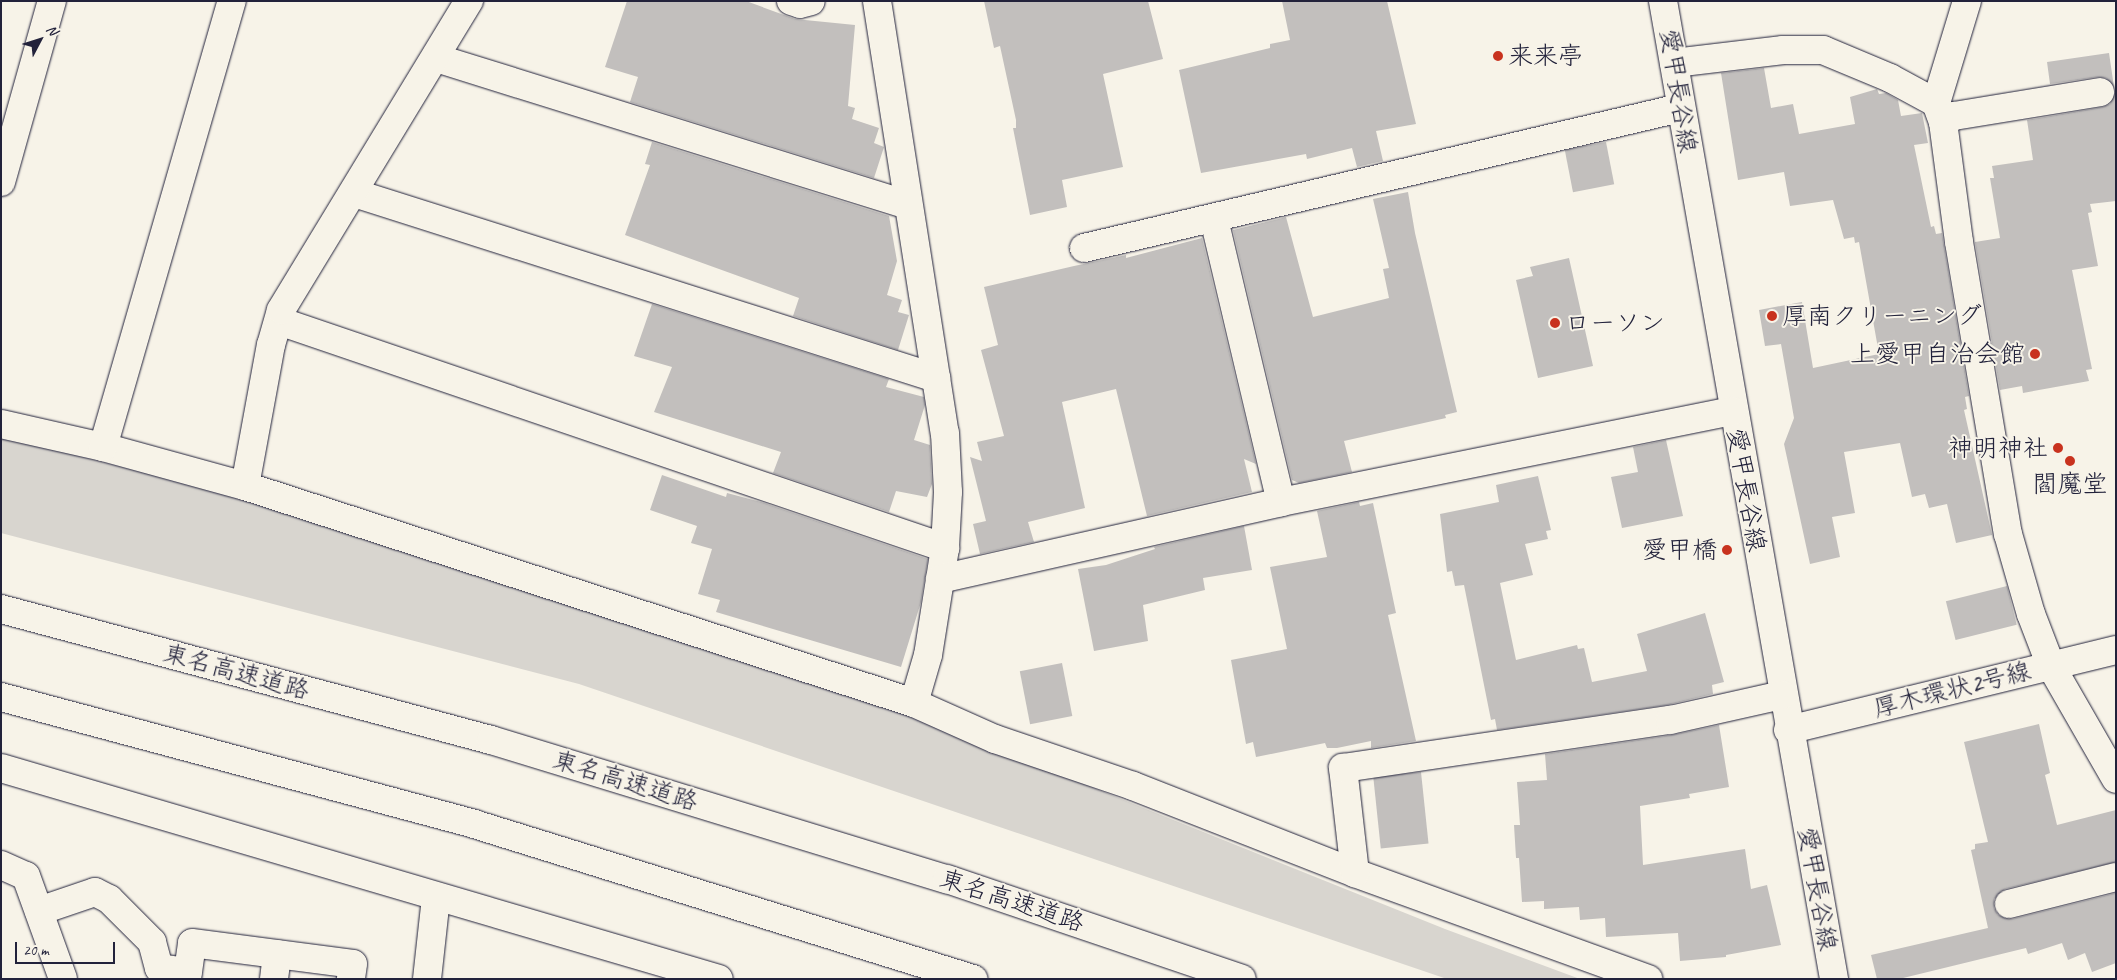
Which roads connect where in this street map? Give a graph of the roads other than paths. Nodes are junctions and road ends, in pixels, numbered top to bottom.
1 (52, 1) edge
2 (232, 1) edge
3 (469, 1) edge
4 (791, 1) edge
5 (811, 1) edge
6 (877, 1) edge
7 (1663, 1) edge
8 (1967, 1) edge
9 (436, 58) junction
10 (1674, 63) junction
11 (2100, 92) dead end
12 (1680, 108) junction
13 (1940, 112) junction
14 (1, 182) edge
15 (354, 193) junction
16 (907, 205) junction
17 (1214, 219) junction
18 (1084, 248) dead end
19 (279, 321) junction
20 (936, 378) junction
21 (1732, 412) junction
22 (1, 424) edge
23 (103, 447) junction
24 (245, 486) junction
25 (1281, 502) junction
26 (945, 548) junction
27 (940, 579) junction
28 (1, 609) edge
29 (2116, 650) edge
30 (2051, 666) junction
31 (1782, 695) junction
32 (1, 698) edge
33 (914, 703) junction
34 (1788, 730) junction
35 (1, 768) edge
36 (2116, 779) edge
37 (1, 864) edge
38 (1356, 873) junction
39 (2116, 876) edge
40 (436, 897) junction
41 (2009, 904) dead end
42 (38, 911) junction
43 (275, 966) edge
44 (188, 976) edge
45 (63, 979) edge
46 (351, 979) edge
47 (427, 979) edge
48 (719, 979) edge
49 (973, 979) edge
50 (1242, 979) edge
51 (1648, 979) edge
52 (1834, 979) edge

1 - 14 main road
2 - 23 main road
3 - 9 main road
4 - 5 main road
6 - 16 main road
7 - 10 main road, 愛甲長谷線
8 - 13 main road
9 - 15 main road
9 - 16 main road
10 - 12 main road, 愛甲長谷線
10 - 13 main road
11 - 13 main road
12 - 17 main road
12 - 21 main road, 愛甲長谷線
13 - 30 main road
15 - 19 main road
15 - 20 main road
16 - 20 main road
17 - 18 main road
17 - 25 main road
19 - 24 main road
19 - 26 main road
20 - 26 main road
21 - 25 main road
21 - 31 main road, 愛甲長谷線
22 - 23 main road
23 - 24 main road
24 - 33 main road
25 - 27 main road
26 - 27 main road
27 - 33 main road
28 - 50 main road, 東名高速道路
29 - 30 main road, 厚木環状2号線
30 - 34 main road, 厚木環状2号線
30 - 36 main road
31 - 34 main road, 愛甲長谷線
31 - 38 main road
32 - 49 main road
33 - 38 main road
34 - 52 main road, 愛甲長谷線
35 - 40 main road
37 - 42 main road
38 - 51 main road
39 - 41 main road
40 - 47 main road
40 - 48 main road
42 - 44 main road
42 - 45 main road
43 - 44 main road
43 - 46 main road

